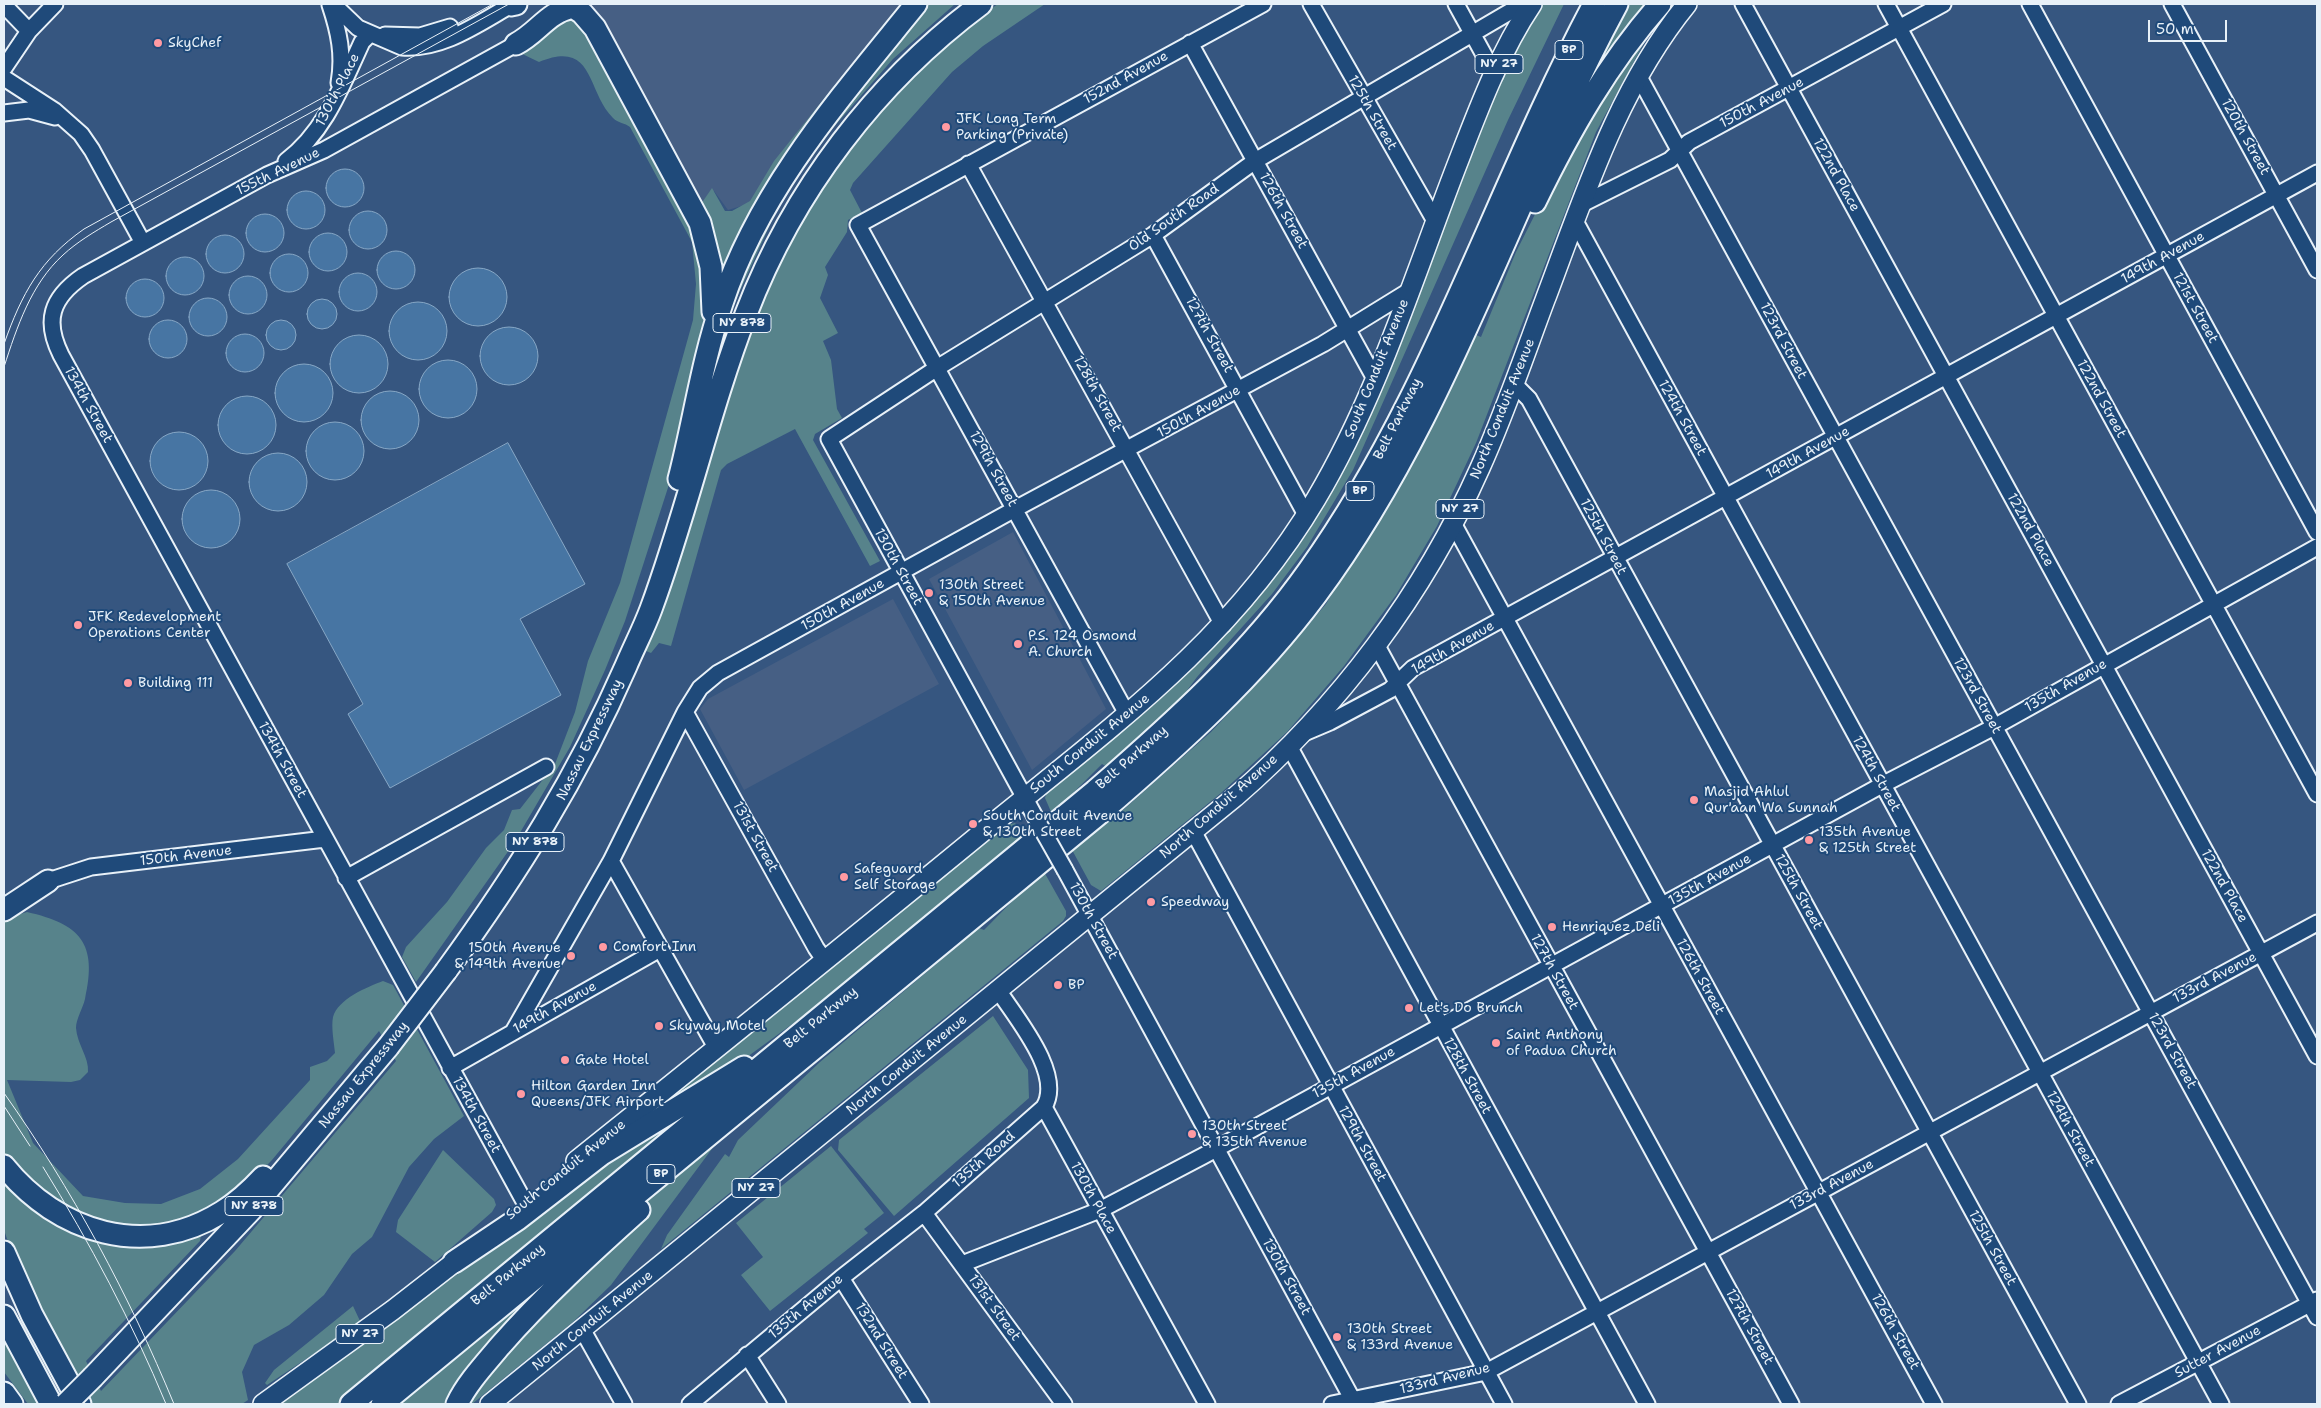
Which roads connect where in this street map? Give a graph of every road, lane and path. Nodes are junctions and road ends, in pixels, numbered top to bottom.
1 (54, 4) edge
2 (331, 4) edge
3 (508, 4) edge
4 (916, 4) edge
5 (982, 4) edge
6 (1262, 4) edge
7 (1311, 4) edge
8 (1456, 4) edge
9 (1522, 4) edge
10 (1532, 4) edge
11 (1616, 4) edge
12 (1660, 4) edge
13 (1686, 4) edge
14 (1743, 4) edge
15 (1886, 4) edge
16 (1943, 4) edge
17 (2030, 4) edge
18 (2172, 4) edge
19 (4, 5) edge
20 (571, 5) edge
21 (1591, 8) edge
22 (1899, 28) junction
23 (29, 31) junction
24 (1472, 32) junction
25 (370, 34) junction
26 (1190, 43) junction
27 (516, 44) joint
28 (4, 68) edge
29 (1494, 75) junction
30 (1638, 75) junction
31 (4, 78) edge
32 (1789, 88) junction
33 (336, 95) junction
34 (1364, 99) junction
35 (4, 113) edge
36 (68, 121) junction
37 (1680, 151) junction
38 (1255, 161) junction
39 (968, 164) junction
40 (2317, 173) edge
41 (267, 176) junction
42 (2277, 195) junction
43 (1578, 213) junction
44 (1434, 221) junction
45 (858, 225) joint
46 (1153, 235) junction
47 (143, 243) junction
48 (2166, 256) junction
49 (2317, 270) edge
50 (1408, 291) junction
51 (1046, 303) junction
52 (53, 313) joint
53 (2056, 316) junction
54 (1347, 328) junction
55 (713, 330) junction
56 (937, 368) junction
57 (1946, 377) junction
58 (1375, 379) junction
59 (1514, 384) junction
60 (1239, 390) junction
61 (1431, 399) junction
62 (1836, 437) junction
63 (829, 439) joint
64 (1128, 450) junction
65 (1725, 498) junction
66 (1015, 509) junction
67 (1306, 515) junction
68 (1453, 523) junction
69 (2317, 532) edge
70 (2317, 548) edge
71 (1615, 558) junction
72 (901, 573) junction
73 (2214, 604) junction
74 (1506, 618) junction
75 (1223, 624) junction
76 (1376, 644) junction
77 (2103, 665) junction
78 (1398, 682) junction
79 (609, 704) junction
80 (685, 712) junction
81 (1127, 714) junction
82 (1994, 727) junction
83 (1295, 740) junction
84 (546, 767) dead end
85 (1882, 785) junction
86 (2317, 794) edge
87 (1025, 798) junction
88 (1193, 831) junction
89 (325, 839) junction
90 (1772, 846) junction
91 (611, 861) junction
92 (346, 878) junction
93 (48, 881) junction
94 (4, 902) edge
95 (1662, 906) junction
96 (4, 910) edge
97 (1090, 915) junction
98 (2317, 923) edge
99 (941, 944) junction
100 (660, 949) junction
101 (2261, 954) junction
102 (825, 962) junction
103 (1551, 966) junction
104 (998, 990) junction
105 (2151, 1013) junction
106 (818, 1020) junction
107 (1440, 1026) junction
108 (513, 1032) junction
109 (718, 1049) junction
110 (2317, 1056) edge
111 (450, 1068) junction
112 (2040, 1073) junction
113 (364, 1077) junction
114 (1330, 1086) junction
115 (1044, 1107) junction
116 (1929, 1133) junction
117 (1216, 1149) junction
118 (4, 1166) edge
119 (1819, 1193) junction
120 (525, 1203) junction
121 (1100, 1210) junction
122 (924, 1213) junction
123 (4, 1252) edge
124 (1708, 1253) junction
125 (454, 1262) junction
126 (962, 1264) junction
127 (4, 1276) edge
128 (841, 1278) junction
129 (2315, 1307) edge
130 (1597, 1312) junction
131 (32, 1315) junction
132 (4, 1316) edge
133 (582, 1329) junction
134 (747, 1356) junction
135 (2198, 1362) junction
136 (1486, 1372) junction
137 (4, 1393) edge
138 (1354, 1402) edge
139 (12, 1404) edge
140 (51, 1404) edge
141 (66, 1404) edge
142 (80, 1404) edge
143 (264, 1404) edge
144 (351, 1404) edge
145 (382, 1404) edge
146 (457, 1404) edge
147 (490, 1404) edge
148 (624, 1404) edge
149 (690, 1404) edge
150 (778, 1404) edge
151 (921, 1404) edge
152 (1064, 1404) edge
153 (1207, 1404) edge
154 (1332, 1404) edge
155 (1504, 1404) edge
156 (1647, 1404) edge
157 (1791, 1404) edge
158 (1934, 1404) edge
159 (2078, 1404) edge
160 (2119, 1404) edge
161 (2221, 1404) edge

1 - 23 street
2 - 25 street
2 - 33 street
3 - 25 street
4 - 55 highway
5 - 79 highway, Nassau Expressway / NY 878
6 - 26 street, 152nd Avenue
7 - 34 street, 125th Street
8 - 24 street
9 - 24 street, Old South Road
10 - 29 main road, South Conduit Avenue / NY 27
11 - 61 highway, Belt Parkway / BP
12 - 61 highway
13 - 30 main road, North Conduit Avenue / NY 27
14 - 32 street, 122nd Place
15 - 22 street, 122nd Street
16 - 22 street, 150th Avenue
17 - 48 street, 121st Street
18 - 42 street, 120th Street
19 - 23 street
20 - 27 highway
20 - 55 highway
21 - 106 highway, Belt Parkway / BP
22 - 32 street, 150th Avenue
22 - 53 street, 122nd Street
23 - 28 street
24 - 29 street
24 - 34 street, Old South Road
25 - 33 street, 130th Place
26 - 38 street, 126th Street
26 - 39 street, 152nd Avenue
27 - 41 street, 155th Avenue
29 - 44 main road, South Conduit Avenue / NY 27
30 - 37 street, 123rd Street
30 - 43 main road, North Conduit Avenue / NY 27
31 - 36 street
32 - 37 street, 150th Avenue
32 - 57 street, 122nd Place
33 - 41 street, 130th Place
34 - 38 street, Old South Road
34 - 44 street, 125th Street
35 - 36 street
36 - 47 street
37 - 43 street, 150th Avenue
37 - 62 street, 123rd Street
38 - 46 street, Old South Road
38 - 54 street, 126th Street
39 - 45 street, 152nd Avenue
39 - 51 street, 128th Street
40 - 42 street, 149th Avenue
41 - 47 street, 155th Avenue
42 - 48 street, 149th Avenue
42 - 49 street, 120th Street
43 - 59 main road, North Conduit Avenue / NY 27
43 - 65 street, 124th Street
44 - 50 main road, South Conduit Avenue / NY 27
45 - 56 street, 129th Street
46 - 51 street, Old South Road
46 - 60 street, 127th Street
47 - 52 street, 155th Avenue
48 - 53 street, 149th Avenue
48 - 69 street, 121st Street
50 - 54 street, 150th Avenue
50 - 58 main road, South Conduit Avenue / NY 27
51 - 56 street, Old South Road
51 - 64 street, 128th Street
52 - 89 street, 134th Street
53 - 57 street, 149th Avenue
53 - 73 street, 122nd Street
54 - 58 street, 126th Street
54 - 60 street, 150th Avenue
55 - 79 highway
56 - 63 street, Old South Road
56 - 66 street, 129th Street
57 - 62 street, 149th Avenue
57 - 77 street, 122nd Place
58 - 67 main road, South Conduit Avenue / NY 27
59 - 68 main road, North Conduit Avenue / NY 27
59 - 71 street, 125th Street
60 - 64 street, 150th Avenue
60 - 67 street, 127th Street
61 - 99 highway, Belt Parkway / BP
62 - 65 street, 149th Avenue
62 - 82 street, 123rd Street
63 - 72 street, 130th Street
64 - 66 street, 150th Avenue
64 - 75 street, 128th Street
65 - 71 street, 149th Avenue
65 - 85 street, 124th Street
66 - 72 street, 150th Avenue
66 - 81 street, 129th Street
67 - 75 main road, South Conduit Avenue / NY 27
68 - 74 street, 126th Street
68 - 76 main road, North Conduit Avenue / NY 27
70 - 73 street, 135th Avenue
71 - 74 street, 149th Avenue
71 - 90 street, 125th Street
72 - 80 street, 150th Avenue
72 - 87 street, 130th Street
73 - 77 street, 135th Avenue
73 - 86 street, 122nd Street
74 - 78 street, 149th Avenue
74 - 95 street, 126th Street
75 - 81 main road, South Conduit Avenue / NY 27
76 - 78 street, 127th Street
76 - 83 main road, North Conduit Avenue / NY 27
77 - 82 street, 135th Avenue
77 - 101 street, 122nd Place
78 - 83 street, 149th Avenue
78 - 103 street, 127th Street
79 - 113 highway, Nassau Expressway / NY 878, bridge
80 - 91 street, 150th Avenue
80 - 102 street, 131st Street
81 - 87 main road, South Conduit Avenue / NY 27
82 - 85 street, 135th Avenue
82 - 105 street, 123rd Street
83 - 88 main road, North Conduit Avenue / NY 27
83 - 107 street, 128th Street
84 - 92 street
85 - 90 street, 135th Avenue
85 - 112 street, 124th Street
87 - 97 street, 130th Street, bridge
87 - 102 main road, South Conduit Avenue / NY 27
88 - 97 main road, North Conduit Avenue / NY 27
88 - 114 street, 129th Street
89 - 92 street, 134th Street
89 - 93 street, 150th Avenue
90 - 95 street, 135th Avenue
90 - 116 street, 125th Street
91 - 100 street
91 - 108 street, 150th Avenue
92 - 111 street, 134th Street
93 - 94 highway
93 - 96 highway
95 - 103 street, 135th Avenue
95 - 119 street, 126th Street
97 - 104 main road, North Conduit Avenue / NY 27
97 - 117 street, 130th Street
98 - 101 street, 133rd Avenue
99 - 145 highway, Belt Parkway / BP
99 - 146 highway
100 - 108 street, 149th Avenue
100 - 109 street
101 - 105 street, 133rd Avenue
101 - 110 street, 122nd Place
102 - 109 main road, South Conduit Avenue / NY 27
103 - 107 street, 135th Avenue
103 - 124 street, 127th Street
104 - 115 street
104 - 133 main road, North Conduit Avenue / NY 27
105 - 112 street, 133rd Avenue
105 - 129 street, 123rd Street
106 - 125 highway
106 - 144 highway, Belt Parkway / BP
107 - 114 street, 135th Avenue
107 - 130 street, 128th Street
108 - 111 street, 149th Avenue
109 - 120 main road, South Conduit Avenue / NY 27
111 - 120 street, 134th Street
112 - 116 street, 133rd Avenue
112 - 135 street, 124th Street
113 - 118 highway
113 - 141 highway, Nassau Expressway / NY 878, bridge
114 - 117 street, 135th Avenue
114 - 136 street, 129th Street
115 - 121 street, 130th Place
115 - 122 street, 135th Road
116 - 119 street, 133rd Avenue
116 - 159 street, 125th Street
117 - 121 street, 135th Avenue
117 - 138 street, 130th Street
119 - 124 street, 133rd Avenue
119 - 158 street, 126th Street
120 - 125 main road, South Conduit Avenue / NY 27
121 - 126 street, 135th Avenue
121 - 153 street, 130th Place
122 - 126 street, 131st Street
122 - 128 street, 135th Avenue
123 - 131 highway
124 - 130 street, 133rd Avenue
124 - 157 street, 127th Street
125 - 143 main road, South Conduit Avenue / NY 27
126 - 152 street, 131st Street
127 - 131 highway
128 - 134 street, 135th Avenue
128 - 151 street, 132nd Street
129 - 135 street, Sutter Avenue
130 - 136 street, 133rd Avenue
130 - 156 street, 128th Street
131 - 142 highway
132 - 140 highway
133 - 147 main road, North Conduit Avenue / NY 27
133 - 148 street
134 - 149 street, 135th Avenue
134 - 150 street
135 - 160 street, Sutter Avenue
135 - 161 street, 124th Street
136 - 138 street, 133rd Avenue
136 - 155 street, 129th Street
137 - 139 highway
138 - 154 street, 133rd Avenue

